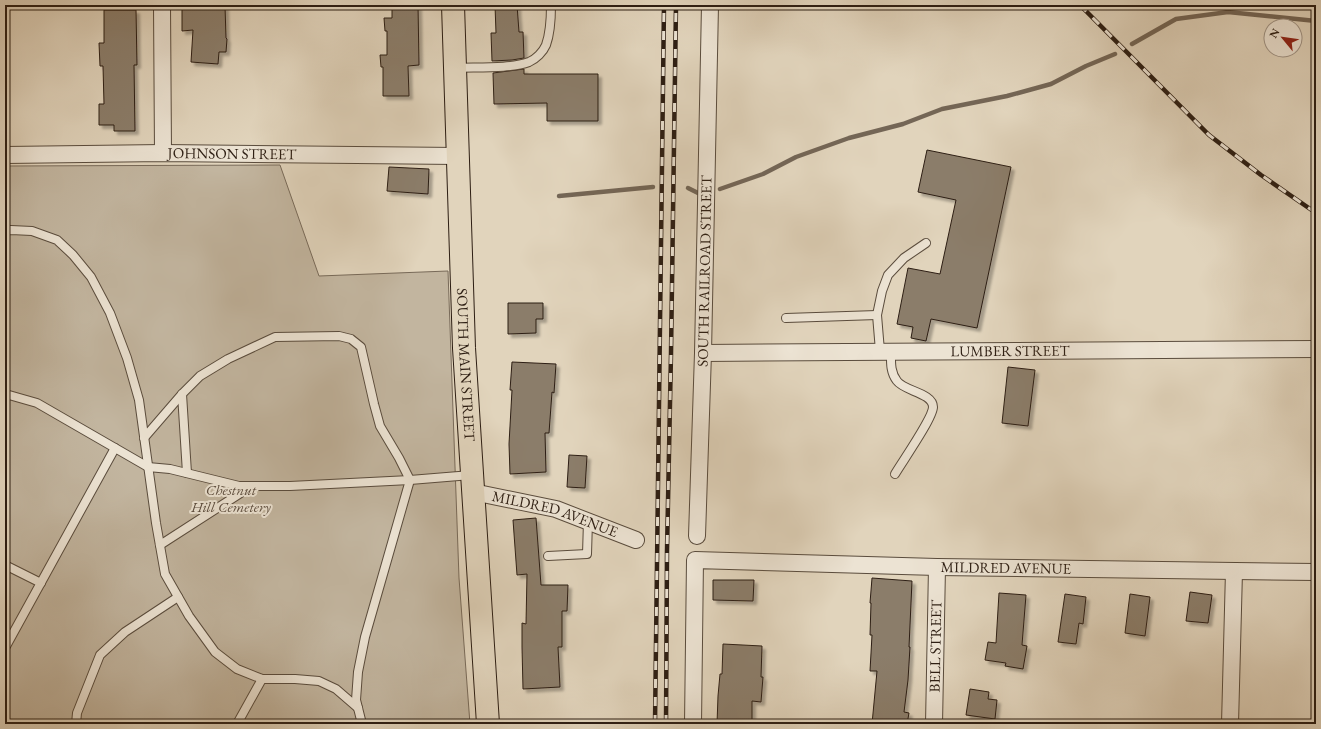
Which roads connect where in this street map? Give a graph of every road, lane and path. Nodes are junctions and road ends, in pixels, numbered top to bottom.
1 (162, 5) edge
2 (453, 5) edge
3 (551, 5) edge
4 (710, 5) edge
5 (455, 68) junction
6 (163, 153) junction
7 (5, 155) edge
8 (458, 156) junction
9 (5, 231) edge
10 (926, 243) dead end
11 (877, 315) junction
12 (786, 318) dead end
13 (1316, 349) edge
14 (885, 351) junction
15 (703, 353) junction
16 (182, 394) junction
17 (5, 395) edge
18 (144, 438) junction
19 (115, 448) junction
20 (148, 467) junction
21 (187, 473) junction
22 (895, 474) dead end
23 (410, 480) junction
24 (473, 484) junction
25 (251, 486) junction
26 (588, 521) junction
27 (697, 536) dead end
28 (636, 540) dead end
29 (160, 545) junction
30 (548, 556) dead end
31 (5, 565) edge
32 (937, 567) junction
33 (1234, 571) junction
34 (1316, 572) edge
35 (41, 583) junction
36 (178, 597) junction
37 (5, 648) edge
38 (262, 679) junction
39 (358, 708) junction
40 (76, 724) edge
41 (237, 724) edge
42 (362, 724) edge
43 (488, 724) edge
44 (693, 724) edge
45 (934, 724) edge
46 (1230, 724) edge

1 - 6 street
2 - 5 main road, SOUTH MAIN STREET
3 - 5 lane
4 - 15 street, SOUTH RAILROAD STREET
5 - 8 main road, SOUTH MAIN STREET
6 - 7 street, JOHNSON STREET
6 - 8 street, JOHNSON STREET
8 - 24 main road, SOUTH MAIN STREET
9 - 18 lane
10 - 11 lane
11 - 12 lane
11 - 14 lane
13 - 14 street, LUMBER STREET
14 - 15 street, LUMBER STREET
14 - 22 lane
15 - 27 street, SOUTH RAILROAD STREET
16 - 18 lane
16 - 21 lane
16 - 23 lane
17 - 19 lane
18 - 20 lane
19 - 20 lane
19 - 35 lane
20 - 21 lane
20 - 29 lane
21 - 25 lane
23 - 24 lane
23 - 25 lane
23 - 39 lane
24 - 26 street, MILDRED AVENUE
24 - 43 main road, SOUTH MAIN STREET
25 - 29 lane
26 - 28 street, MILDRED AVENUE
26 - 30 lane
29 - 36 lane
31 - 35 lane
32 - 33 street, MILDRED AVENUE
32 - 44 street, MILDRED AVENUE
32 - 45 street, BELL STREET
33 - 34 street, MILDRED AVENUE
33 - 46 street
35 - 37 lane
36 - 38 lane
36 - 40 lane
38 - 39 lane
38 - 41 lane
39 - 42 lane

